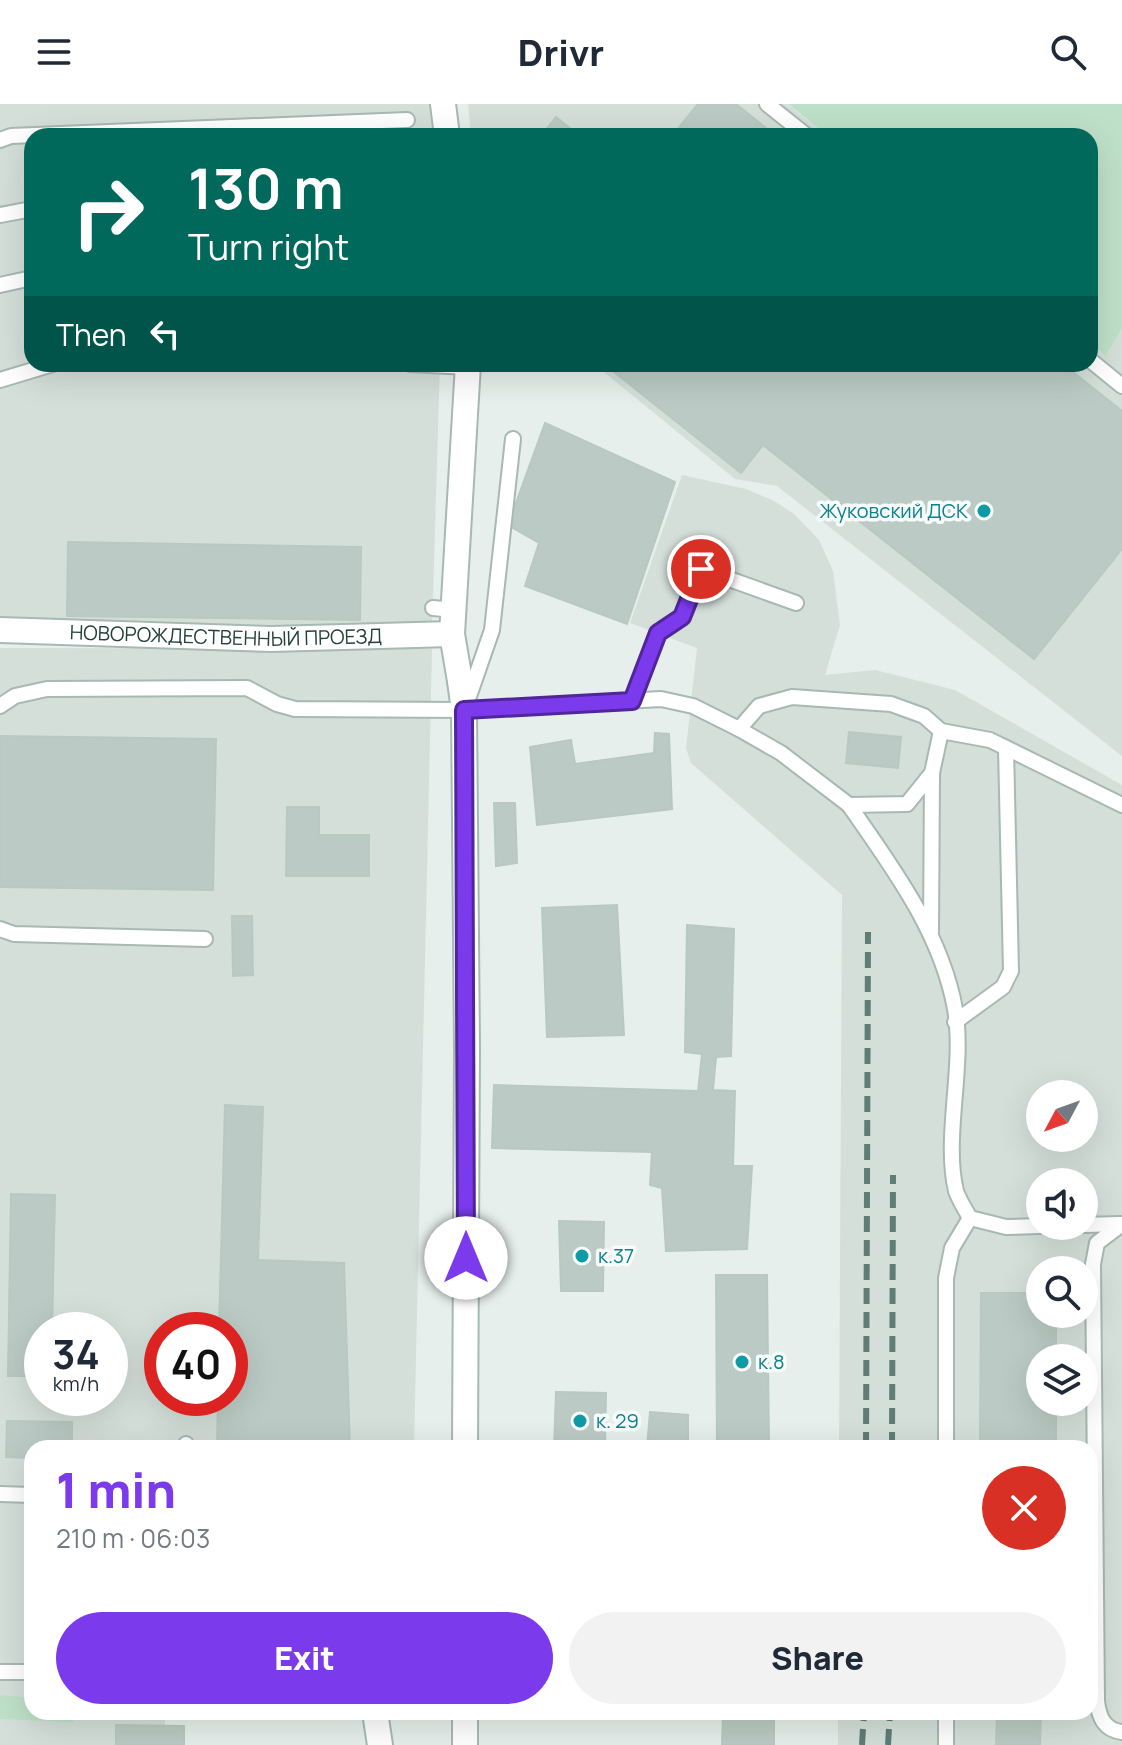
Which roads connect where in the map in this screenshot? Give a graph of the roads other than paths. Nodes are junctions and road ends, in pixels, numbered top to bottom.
1 (443, 104) edge
2 (767, 104) edge
3 (407, 120) dead end
4 (209, 128) edge
5 (446, 128) edge
6 (797, 128) edge
7 (24, 135) edge
8 (0, 140) edge
9 (24, 210) edge
10 (0, 215) edge
11 (24, 280) edge
12 (0, 285) edge
13 (1098, 366) edge
14 (26, 372) edge
15 (467, 372) edge
16 (0, 380) edge
17 (1122, 386) edge
18 (513, 439) dead end
19 (796, 603) dead end
20 (446, 617) junction
21 (0, 630) edge
22 (632, 701) junction
23 (0, 706) edge
24 (464, 710) junction
25 (739, 729) junction
26 (941, 731) junction
27 (1006, 748) junction
28 (932, 773) junction
29 (849, 805) junction
30 (1122, 805) edge
31 (0, 929) edge
32 (931, 938) junction
33 (205, 939) dead end
34 (955, 1022) junction
35 (970, 1218) junction
36 (1121, 1224) edge
37 (1098, 1225) edge
38 (1026, 1226) edge
39 (465, 1440) edge
40 (946, 1440) edge
41 (1095, 1440) edge
42 (0, 1494) edge
43 (24, 1495) edge
44 (0, 1672) edge
45 (24, 1672) edge
46 (1098, 1710) edge
47 (376, 1720) edge
48 (465, 1720) edge
49 (946, 1720) edge
50 (1122, 1732) edge
51 (380, 1745) edge
52 (465, 1745) edge
53 (946, 1745) edge

1 - 5 street
2 - 6 lane
3 - 4 lane
7 - 8 lane
9 - 10 lane
11 - 12 lane
13 - 17 lane
14 - 16 lane
15 - 20 street
18 - 24 lane
19 - 22 lane
20 - 21 street, НОВОРОЖДЕСТВЕННЫЙ ПРОЕЗД
20 - 24 street
22 - 24 lane
22 - 25 lane
23 - 24 lane
24 - 39 street
25 - 26 lane
25 - 29 lane
26 - 27 lane
26 - 28 lane
27 - 30 lane
27 - 34 lane
28 - 29 lane
28 - 32 lane
29 - 32 lane
31 - 33 lane
32 - 34 lane
34 - 35 lane
35 - 38 lane
35 - 40 lane
36 - 37 lane
36 - 41 lane
42 - 43 lane
44 - 45 lane
46 - 50 lane
47 - 51 street
48 - 52 street
49 - 53 lane

